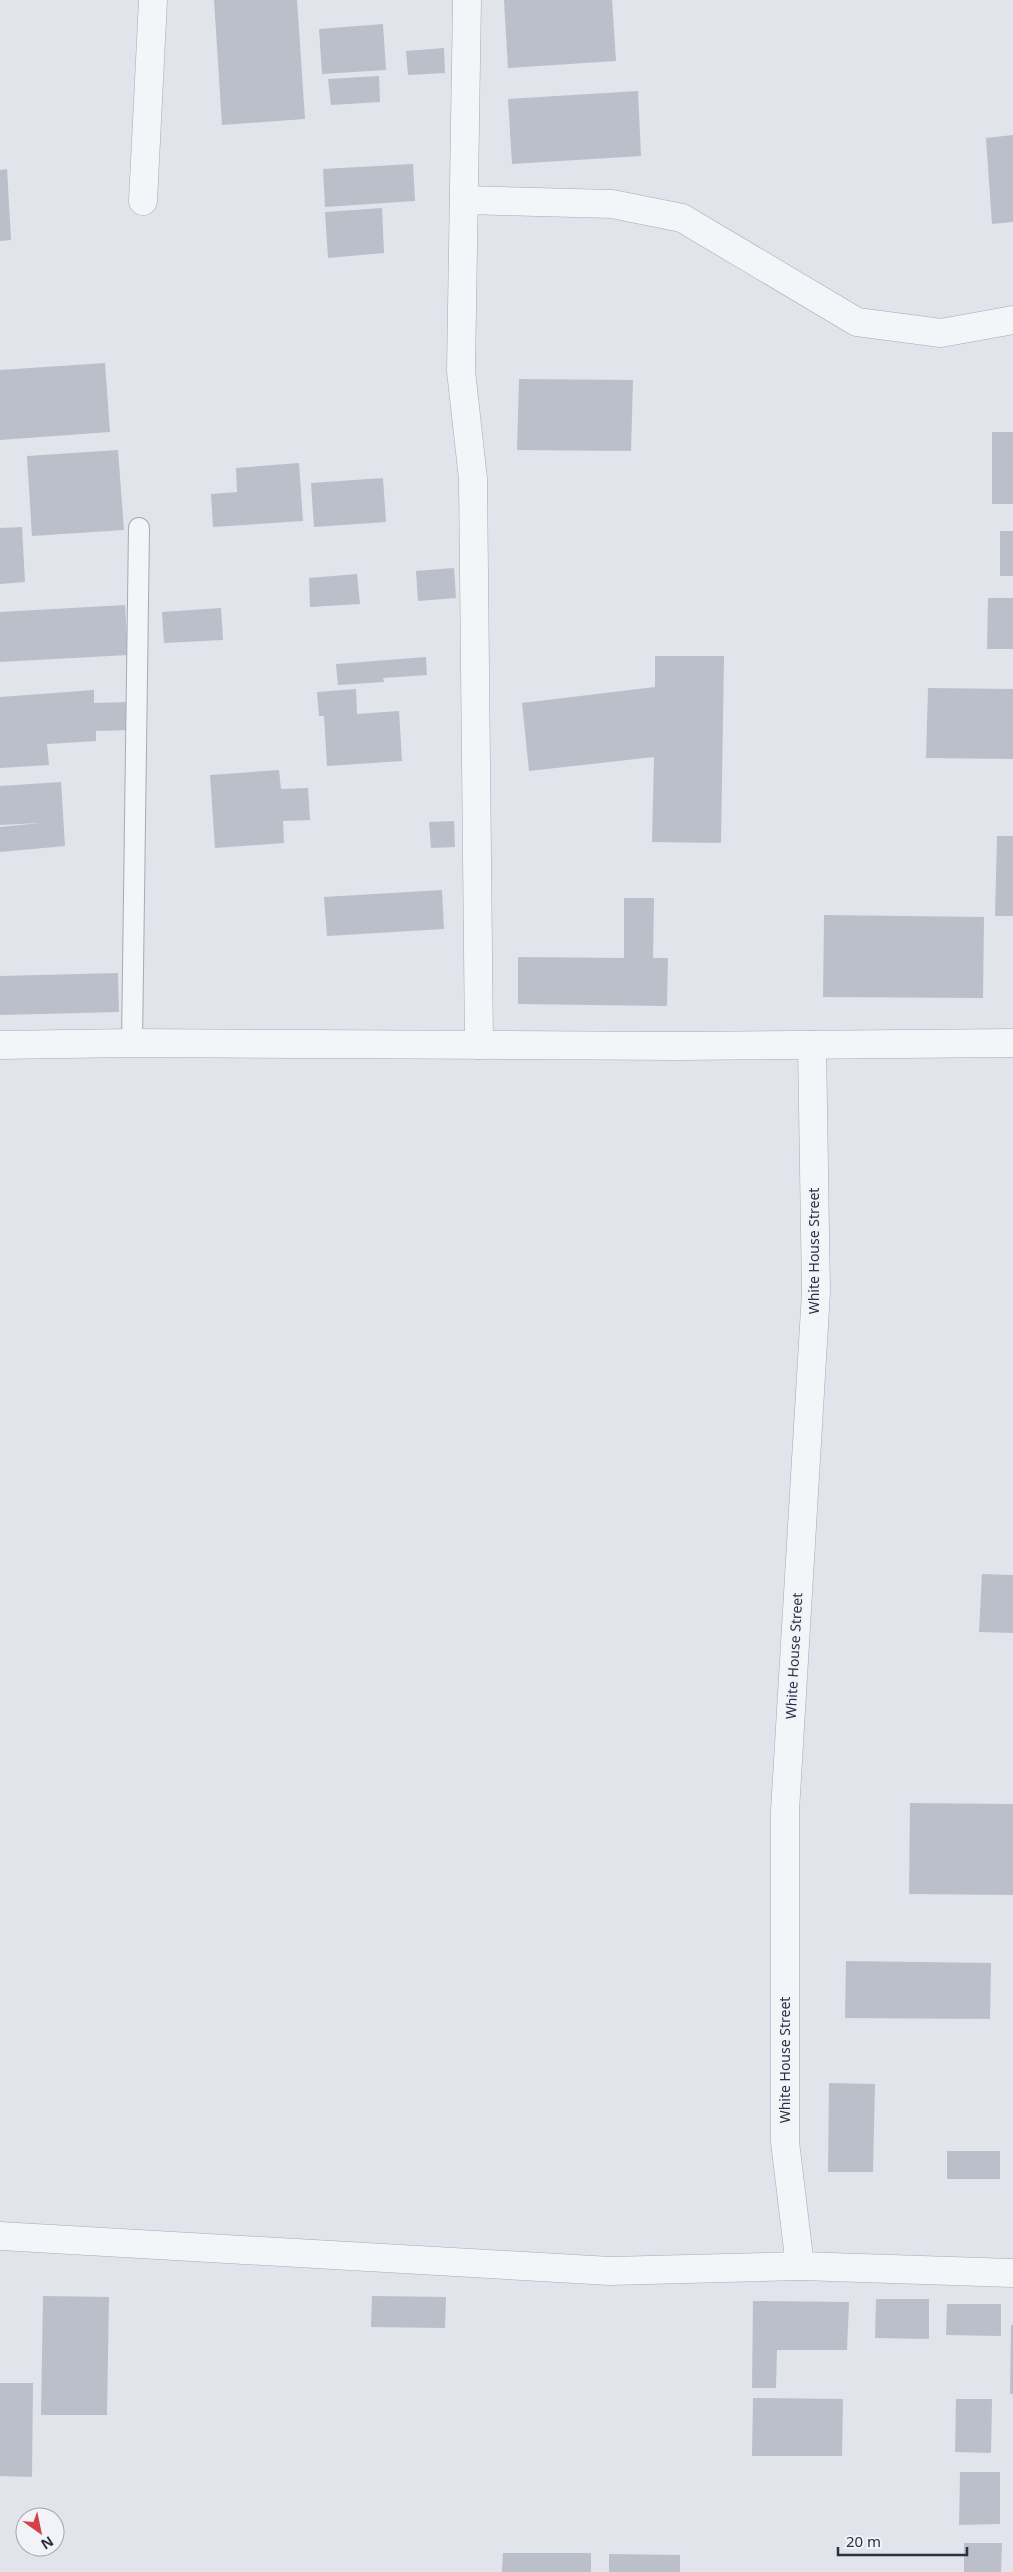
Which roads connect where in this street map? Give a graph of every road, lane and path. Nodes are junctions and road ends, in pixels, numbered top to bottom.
1 (154, 0) edge
2 (467, 0) edge
3 (464, 200) junction
4 (143, 202) dead end
5 (1013, 320) edge
6 (139, 528) dead end
7 (132, 1043) junction
8 (1013, 1043) edge
9 (0, 1044) edge
10 (479, 1045) junction
11 (812, 1045) junction
12 (0, 2236) edge
13 (800, 2266) junction
14 (1013, 2273) edge

1 - 4 street
2 - 3 street
3 - 5 street
3 - 10 street
6 - 7 lane
7 - 9 street
7 - 10 street
8 - 11 street
10 - 11 street
11 - 13 street, White House Street
12 - 13 street
13 - 14 street

